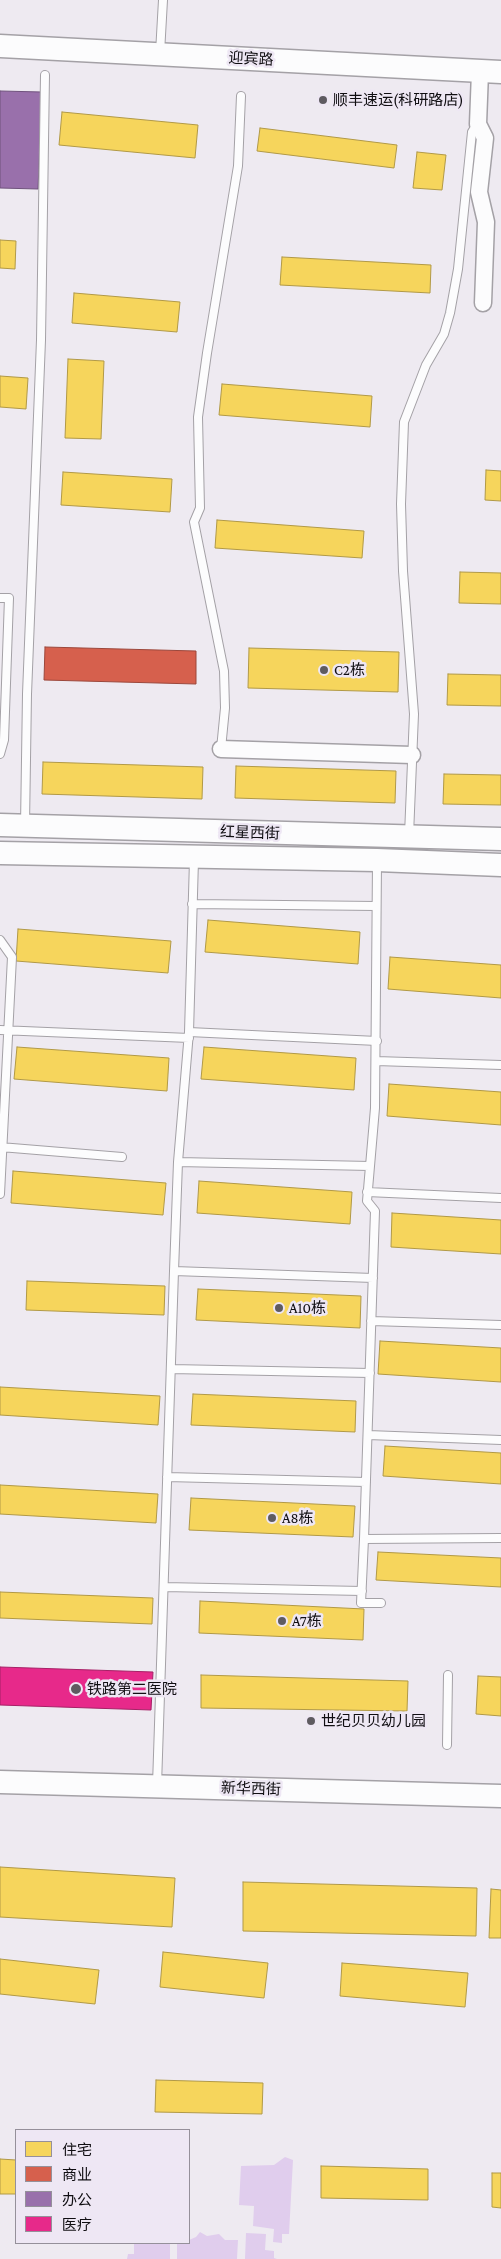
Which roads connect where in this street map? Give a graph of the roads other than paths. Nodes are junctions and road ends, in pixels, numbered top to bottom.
1 (163, 0) edge
2 (0, 46) edge
3 (160, 54) junction
4 (501, 61) edge
5 (494, 72) edge
6 (45, 74) dead end
7 (241, 96) dead end
8 (478, 124) junction
9 (483, 303) dead end
10 (0, 598) edge
11 (221, 749) joint
12 (0, 754) edge
13 (412, 755) junction
14 (0, 825) edge
15 (25, 826) junction
16 (404, 837) junction
17 (501, 839) edge
18 (0, 854) edge
19 (194, 858) junction
20 (387, 860) junction
21 (501, 865) edge
22 (192, 904) junction
23 (376, 906) junction
24 (0, 940) edge
25 (4, 1030) edge
26 (189, 1035) junction
27 (377, 1041) junction
28 (3, 1046) edge
29 (376, 1061) junction
30 (501, 1065) edge
31 (1, 1147) edge
32 (122, 1157) dead end
33 (178, 1162) junction
34 (1, 1166) edge
35 (370, 1166) junction
36 (367, 1192) junction
37 (0, 1194) edge
38 (501, 1198) edge
39 (174, 1271) junction
40 (373, 1278) junction
41 (371, 1321) junction
42 (501, 1325) edge
43 (171, 1369) junction
44 (370, 1373) junction
45 (368, 1435) junction
46 (501, 1440) edge
47 (167, 1477) junction
48 (366, 1482) junction
49 (501, 1538) edge
50 (364, 1539) junction
51 (164, 1587) junction
52 (362, 1591) junction
53 (381, 1603) dead end
54 (448, 1675) dead end
55 (447, 1745) dead end
56 (0, 1782) edge
57 (157, 1786) junction
58 (501, 1796) edge

1 - 3 lane
2 - 3 main road, 迎宾路
3 - 5 main road, 迎宾路
4 - 5 main road
5 - 8 street
6 - 15 lane
7 - 11 lane
8 - 9 street
8 - 13 lane
10 - 12 lane
11 - 13 street
13 - 16 lane
14 - 15 main road, 红星西街
15 - 16 main road, 红星西街
16 - 17 main road, 红星西街
16 - 20 main road
18 - 19 main road, 红星西街
19 - 20 main road, 红星西街
19 - 22 lane
20 - 21 main road, 红星西街
20 - 23 lane
22 - 23 lane
22 - 26 lane
23 - 27 lane
24 - 25 lane
25 - 26 lane
25 - 28 lane
26 - 27 lane
26 - 33 lane
27 - 29 lane
28 - 31 lane
29 - 30 lane
29 - 35 lane
31 - 32 lane
31 - 34 lane
33 - 35 lane
33 - 39 lane
34 - 37 lane
35 - 36 lane
36 - 38 lane
36 - 40 lane
39 - 40 lane
39 - 43 lane
40 - 41 lane
41 - 42 lane
41 - 44 lane
43 - 44 lane
43 - 47 lane
44 - 45 lane
45 - 46 lane
45 - 48 lane
47 - 48 lane
47 - 51 lane
48 - 50 lane
49 - 50 lane
50 - 52 lane
51 - 52 lane
51 - 57 lane
52 - 53 lane
54 - 55 lane
56 - 57 main road, 新华西街
57 - 58 main road, 新华西街

